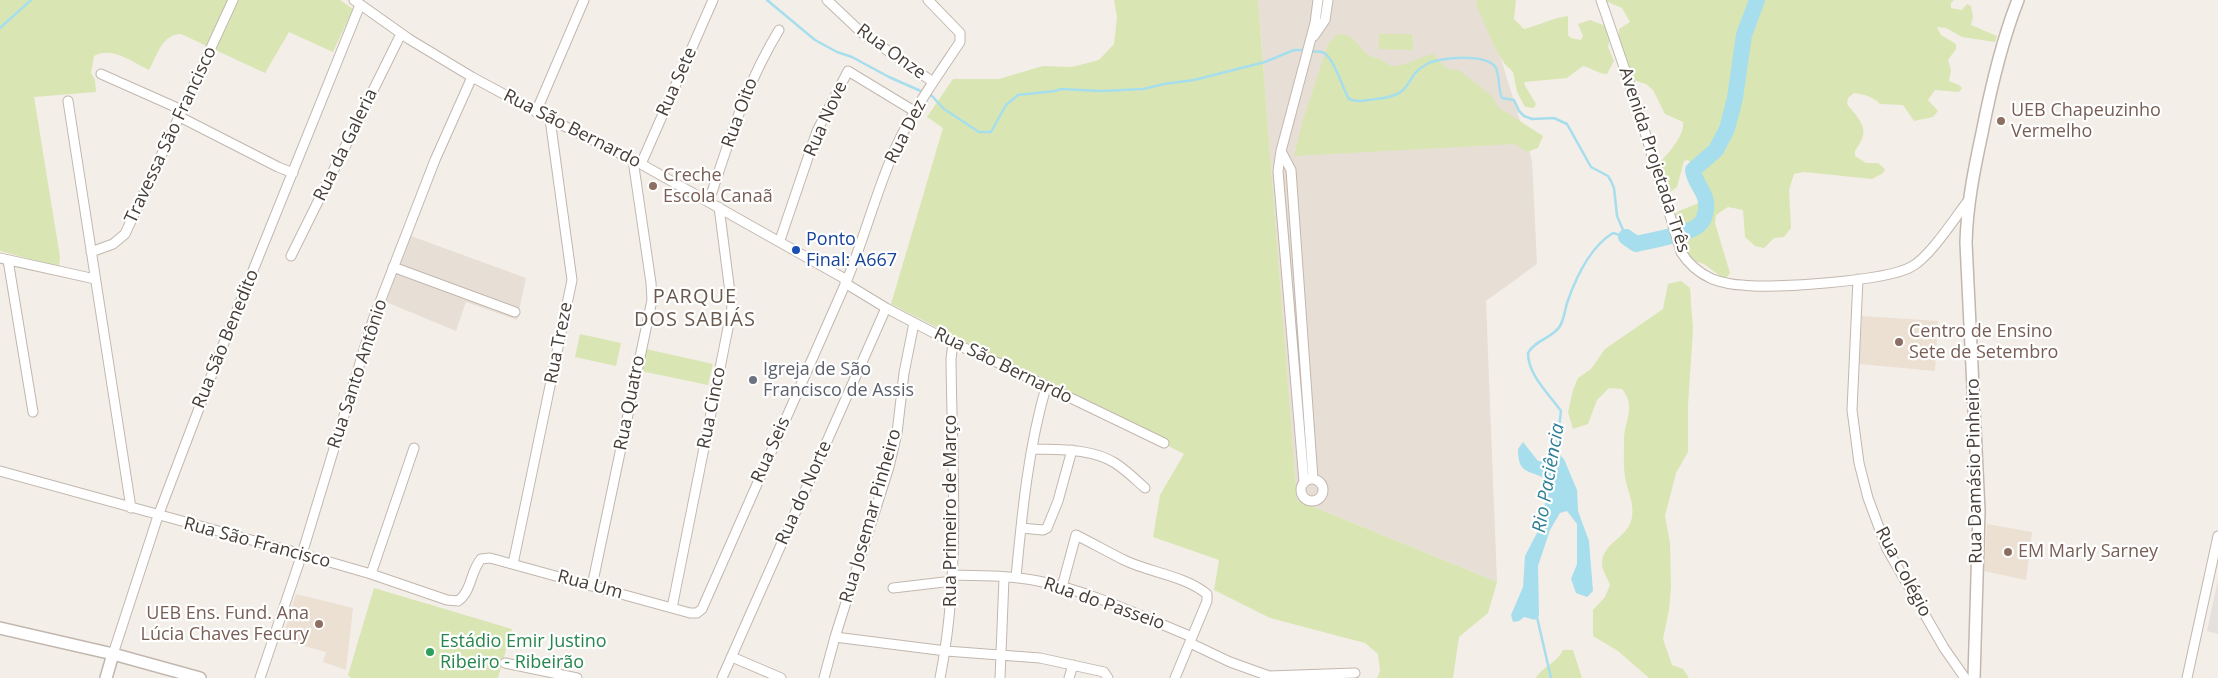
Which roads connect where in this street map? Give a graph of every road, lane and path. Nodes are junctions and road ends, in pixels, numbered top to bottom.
1 (233, 0) edge
2 (584, 0) edge
3 (713, 0) edge
4 (827, 0) edge
5 (928, 0) edge
6 (1318, 0) edge
7 (1328, 0) edge
8 (1601, 0) edge
9 (2018, 0) edge
10 (357, 3) edge
11 (779, 30) dead end
12 (401, 34) junction
13 (1311, 40) junction
14 (101, 74) dead end
15 (472, 77) junction
16 (931, 86) junction
17 (68, 101) dead end
18 (914, 111) junction
19 (536, 112) junction
20 (181, 114) junction
21 (550, 119) junction
22 (1281, 151) junction
23 (637, 162) junction
24 (293, 173) junction
25 (709, 201) junction
26 (1968, 201) junction
27 (719, 207) junction
28 (780, 240) junction
29 (90, 252) junction
30 (291, 256) dead end
31 (4, 259) edge
32 (394, 267) junction
33 (95, 279) junction
34 (1858, 279) junction
35 (846, 282) junction
36 (886, 308) junction
37 (515, 312) dead end
38 (914, 323) junction
39 (953, 343) junction
40 (1046, 387) junction
41 (33, 412) dead end
42 (1164, 443) dead end
43 (414, 448) dead end
44 (1032, 449) junction
45 (1072, 450) junction
46 (0, 471) edge
47 (1145, 488) dead end
48 (131, 508) junction
49 (158, 516) junction
50 (1021, 528) junction
51 (2218, 536) edge
52 (302, 554) junction
53 (490, 558) joint
54 (513, 564) junction
55 (370, 574) junction
56 (1016, 577) junction
57 (953, 578) junction
58 (1004, 578) junction
59 (592, 586) junction
60 (1062, 587) junction
61 (893, 588) dead end
62 (672, 608) junction
63 (690, 613) joint
64 (0, 628) edge
65 (835, 637) junction
66 (1191, 640) junction
67 (946, 651) junction
68 (113, 654) junction
69 (1002, 654) junction
70 (732, 657) junction
71 (506, 663) dead end
72 (1073, 665) junction
73 (1355, 673) dead end
74 (1106, 675) edge
75 (1269, 677) edge
76 (1303, 677) edge
77 (106, 678) edge
78 (200, 678) edge
79 (260, 678) edge
80 (577, 678) edge
81 (722, 678) edge
82 (781, 678) edge
83 (824, 678) edge
84 (940, 678) edge
85 (1000, 678) edge
86 (1069, 678) edge
87 (1175, 678) edge
88 (1965, 678) edge
89 (1974, 678) edge
90 (2187, 678) edge

1 - 20 street, Travessa São Francisco
2 - 19 street
3 - 23 street, Rua Sete
4 - 16 street, Rua Onze
5 - 16 street, Rua Dez
6 - 13 street
7 - 13 street
8 - 34 street, Avenida Projetada Três
9 - 26 street, Rua Damásio Pinheiro
10 - 12 street, Rua São Bernardo
10 - 24 street, Rua São Benedito
11 - 25 street, Rua Oito
12 - 15 street, Rua São Bernardo
12 - 30 street, Rua da Galeria
13 - 22 street
14 - 20 street
15 - 19 street, Rua São Bernardo
15 - 32 street, Rua Santo Antônio
16 - 18 street, Rua Dez
17 - 29 street
18 - 28 street, Rua Nove
18 - 35 street, Rua Dez
19 - 21 street, Rua São Bernardo
20 - 24 street
20 - 29 street, Travessa São Francisco
21 - 23 street, Rua São Bernardo
21 - 54 street, Rua Treze
22 - 22 street
23 - 25 street, Rua São Bernardo
23 - 59 street, Rua Quatro
24 - 49 street, Rua São Benedito
25 - 27 street, Rua São Bernardo
26 - 34 street, Avenida Projetada Três
26 - 89 street, Rua Damásio Pinheiro
27 - 28 street, Rua São Bernardo
27 - 62 street, Rua Cinco
28 - 35 street, Rua São Bernardo
29 - 33 street
31 - 33 street
31 - 41 street
32 - 37 street
32 - 52 street, Rua Santo Antônio
33 - 48 street
34 - 88 street, Rua Colégio
35 - 36 street, Rua São Bernardo
35 - 63 street, Rua Seis
36 - 38 street, Rua São Bernardo
36 - 70 street, Rua do Norte
38 - 39 street, Rua São Bernardo
38 - 65 street, Rua Josemar Pinheiro
39 - 40 street, Rua São Bernardo
39 - 57 street, Rua Primeiro de Março
40 - 42 street, Rua São Bernardo
40 - 44 street
43 - 55 street
44 - 45 street
44 - 50 street
45 - 47 street
45 - 50 street
46 - 48 street, Rua São Francisco
48 - 49 street, Rua São Francisco
49 - 52 street, Rua São Francisco
49 - 68 street, Rua São Benedito
50 - 56 street
51 - 90 street
52 - 55 street, Rua São Francisco
52 - 79 street, Rua Santo Antônio
53 - 54 street, Rua Um
53 - 55 street, Rua São Francisco
54 - 59 street, Rua Um
56 - 58 street, Rua do Passeio
56 - 60 street, Rua do Passeio
57 - 58 street, Rua do Passeio
57 - 61 street, Rua do Passeio
57 - 67 street, Rua Primeiro de Março
58 - 69 street
59 - 62 street, Rua Um
60 - 66 street, Rua do Passeio
60 - 66 street
62 - 63 street, Rua Um
64 - 68 street
65 - 67 street
65 - 83 street, Rua Josemar Pinheiro
66 - 75 street, Rua do Passeio
66 - 87 street
67 - 69 street
67 - 84 street, Rua Primeiro de Março
68 - 77 street, Rua São Benedito
68 - 78 street
69 - 72 street
69 - 85 street
70 - 81 street, Rua do Norte
70 - 82 street
71 - 80 street
72 - 74 street
72 - 86 street
73 - 76 street, Rua do Passeio
75 - 76 street, Rua do Passeio

